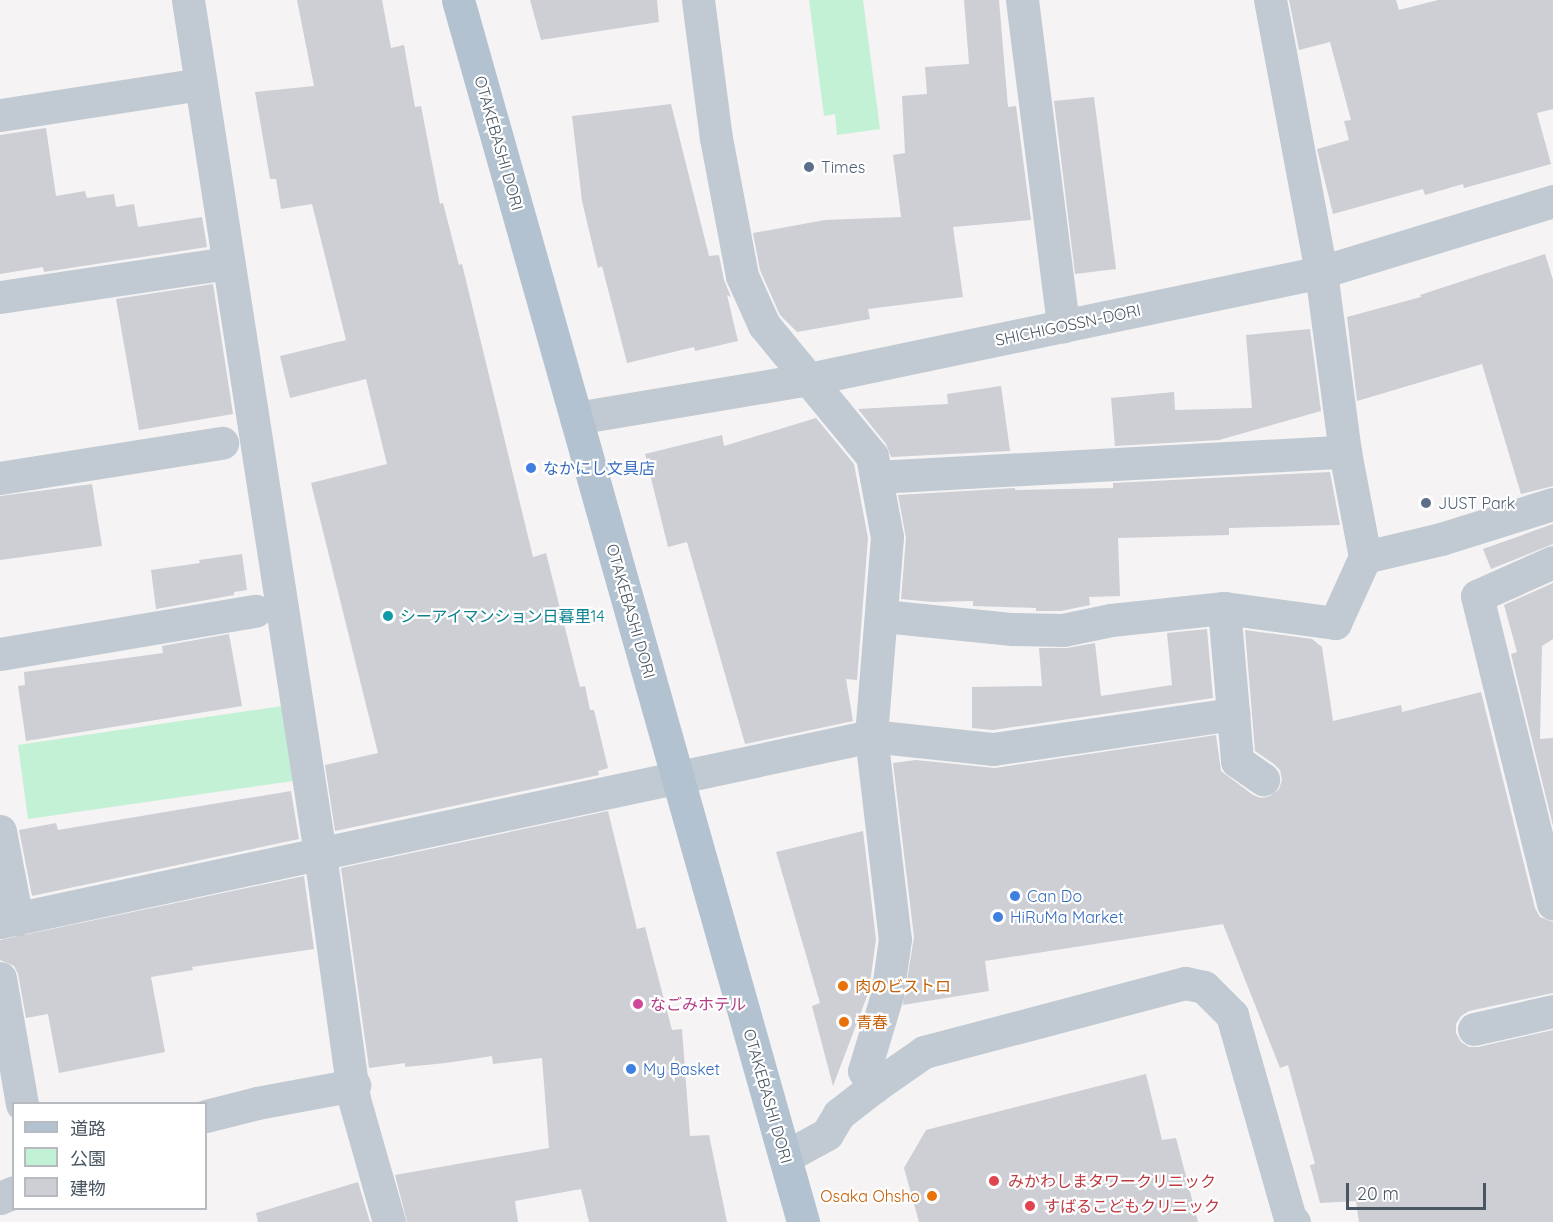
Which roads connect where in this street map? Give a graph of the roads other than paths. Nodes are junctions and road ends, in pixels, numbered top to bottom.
1 (188, 0) edge
2 (458, 0) edge
3 (698, 0) edge
4 (1022, 0) edge
5 (1270, 0) edge
6 (201, 84) junction
7 (0, 115) edge
8 (1553, 201) edge
9 (228, 263) junction
10 (1321, 272) junction
11 (0, 297) edge
12 (1063, 326) junction
13 (809, 379) junction
14 (576, 418) junction
15 (238, 440) junction
16 (1345, 452) junction
17 (876, 477) junction
18 (0, 478) edge
19 (1553, 504) edge
20 (1365, 557) junction
21 (1553, 562) edge
22 (267, 608) junction
23 (1224, 608) junction
24 (883, 616) junction
25 (0, 654) edge
26 (1233, 714) junction
27 (871, 736) junction
28 (679, 779) junction
29 (1263, 779) dead end
30 (0, 831) edge
31 (320, 854) junction
32 (1553, 904) edge
33 (8, 921) edge
34 (0, 978) edge
35 (1553, 1011) edge
36 (1473, 1029) dead end
37 (354, 1085) junction
38 (875, 1086) junction
39 (22, 1102) edge
40 (207, 1116) edge
41 (785, 1157) junction
42 (389, 1222) edge
43 (803, 1222) edge
44 (1294, 1222) edge

1 - 6 street
2 - 14 main road, OTAKEBASHI DORI
3 - 13 street
4 - 12 street
5 - 10 street
6 - 7 street
6 - 9 street
8 - 10 street, SHICHIGOSSN-DORI
9 - 11 street
9 - 15 street
10 - 12 street, SHICHIGOSSN-DORI
10 - 16 street
12 - 13 street, SHICHIGOSSN-DORI
13 - 14 street, SHICHIGOSSN-DORI
13 - 17 street
14 - 28 main road, OTAKEBASHI DORI
15 - 18 street
15 - 22 street
16 - 17 street
16 - 20 street
17 - 24 street
19 - 20 street
20 - 23 street
21 - 32 street
22 - 25 street
22 - 31 street
23 - 24 street
23 - 26 street
24 - 27 street
26 - 27 street
26 - 29 street
27 - 28 street
27 - 38 street
28 - 31 street
28 - 41 main road, OTAKEBASHI DORI
30 - 33 street
31 - 33 street
31 - 37 street
34 - 39 street
35 - 36 street
37 - 40 street
37 - 42 street
38 - 41 street
38 - 44 street
41 - 43 main road, OTAKEBASHI DORI

